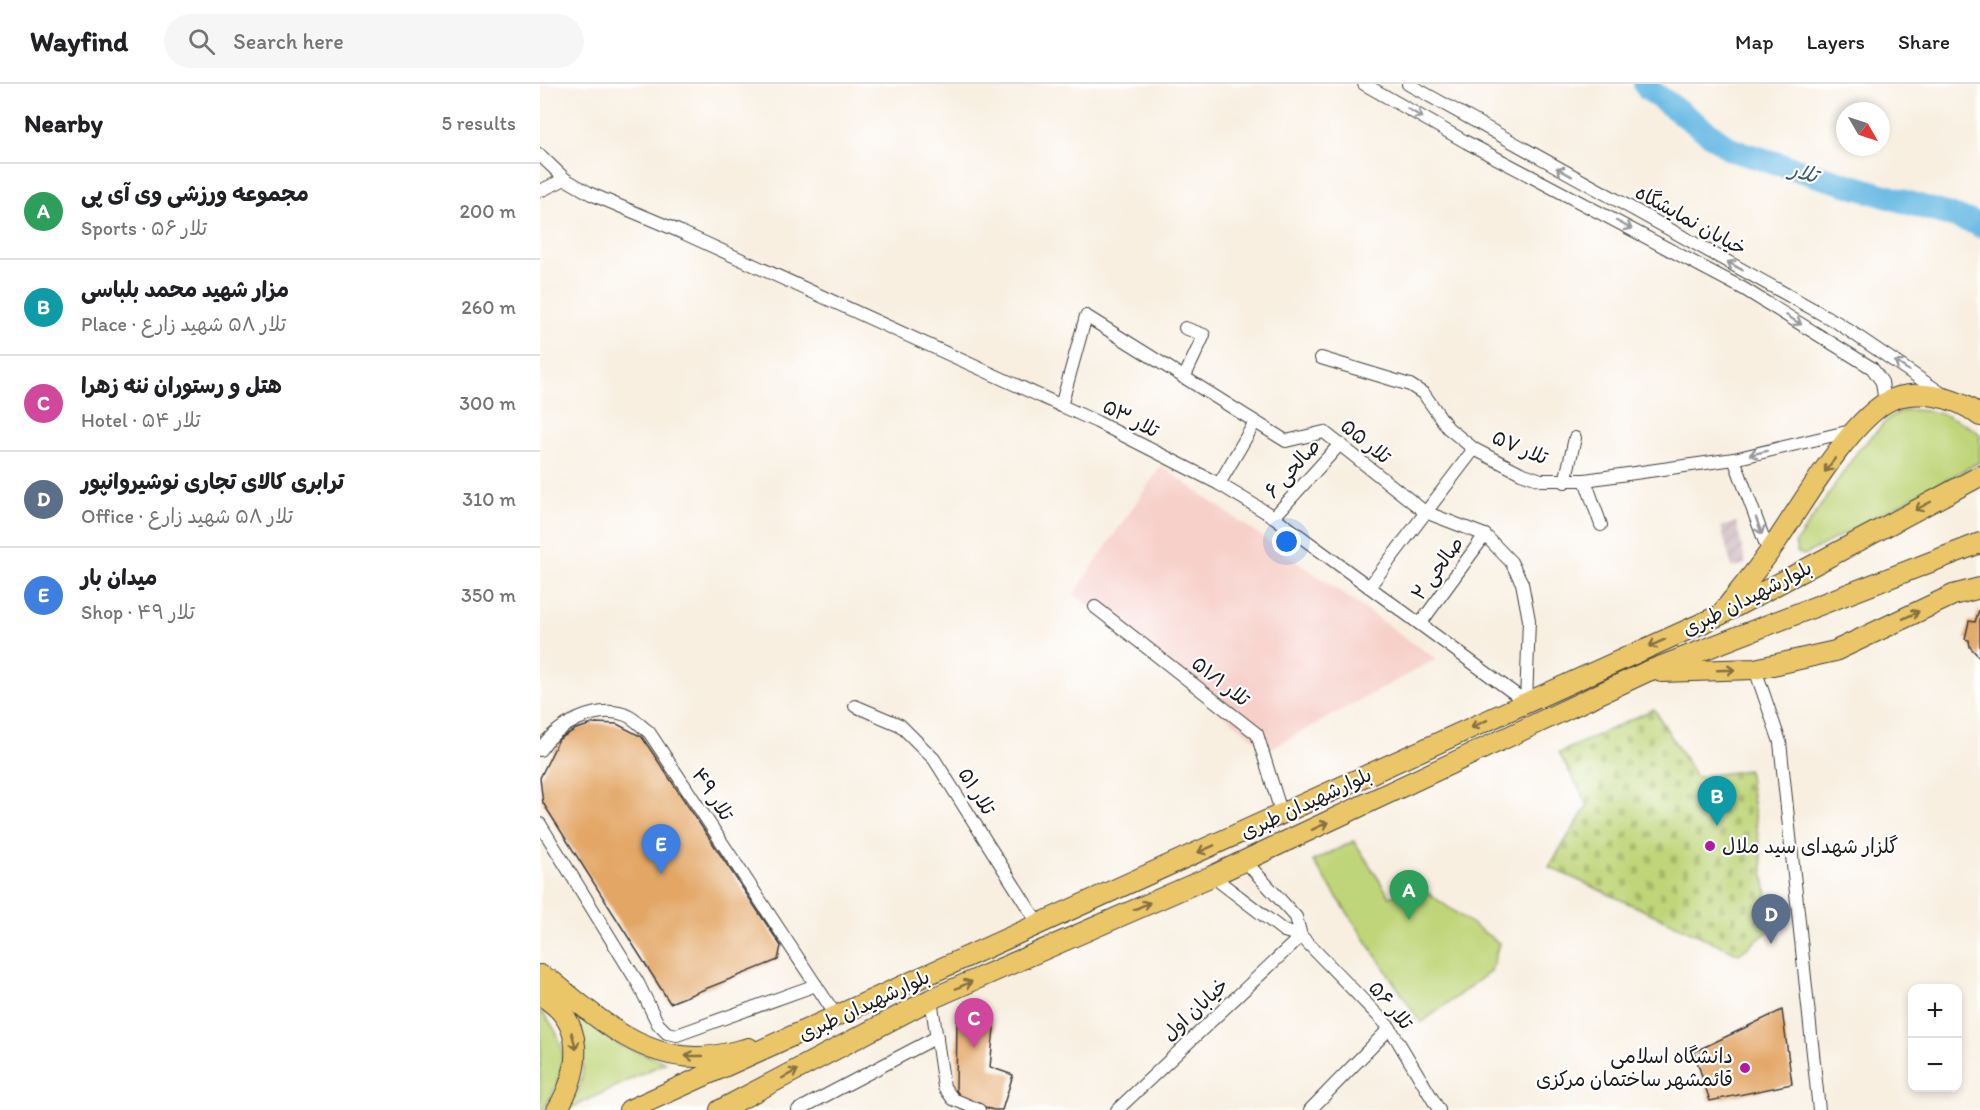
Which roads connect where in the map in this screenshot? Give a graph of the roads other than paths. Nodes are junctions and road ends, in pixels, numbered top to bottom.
1 (1364, 84) edge
2 (1408, 84) edge
3 (540, 154) edge
4 (565, 179) junction
5 (540, 191) edge
6 (1185, 328) dead end
7 (1322, 358) dead end
8 (1184, 378) junction
9 (1950, 399) junction
10 (1886, 403) junction
11 (1061, 406) junction
12 (1980, 416) edge
13 (1255, 422) junction
14 (1856, 429) junction
15 (1575, 438) dead end
16 (1340, 444) junction
17 (1474, 449) junction
18 (1734, 459) junction
19 (1977, 477) edge
20 (1585, 480) junction
21 (1565, 482) junction
22 (1219, 484) junction
23 (1425, 512) junction
24 (1274, 517) junction
25 (1601, 525) dead end
26 (1485, 535) junction
27 (1980, 543) edge
28 (1769, 553) junction
29 (1369, 586) junction
30 (1980, 588) edge
31 (1095, 607) dead end
32 (1720, 615) junction
33 (1420, 624) junction
34 (1755, 669) junction
35 (1646, 672) junction
36 (1526, 702) junction
37 (855, 706) dead end
38 (540, 750) edge
39 (1282, 815) junction
40 (540, 825) edge
41 (1245, 861) junction
42 (1212, 876) junction
43 (1039, 925) junction
44 (1300, 936) junction
45 (540, 975) edge
46 (816, 985) junction
47 (540, 995) edge
48 (931, 999) junction
49 (837, 1017) junction
50 (1390, 1028) junction
51 (793, 1037) junction
52 (937, 1037) junction
53 (758, 1091) junction
54 (557, 1110) edge
55 (629, 1110) edge
56 (720, 1110) edge
57 (740, 1110) edge
58 (798, 1110) edge
59 (979, 1110) edge
60 (1117, 1110) edge
61 (1310, 1110) edge
62 (1439, 1110) edge
63 (1819, 1110) edge

1 -> 10 street, خیابان نمایشگاه
9 -> 2 street, خیابان نمایشگاه
3 - 4 street, تلار ۵۳
4 - 5 street
4 - 11 street, تلار ۵۳
6 - 8 street
7 - 17 street, تلار ۵۷
8 - 11 street, تلار ۵۵
8 - 13 street, تلار ۵۵
9 - 10 highway
9 - 12 highway
10 - 14 highway
11 - 22 street, تلار ۵۳
13 - 16 street, تلار ۵۵
13 - 22 street
14 -> 18 street, تلار ۵۷
14 -> 28 highway
15 - 21 street
16 - 23 street, تلار ۵۵
16 - 24 street, صالحی ۶
17 - 21 street, تلار ۵۷
17 - 23 street
18 - 20 street, تلار ۵۷
18 -> 28 street
19 -> 32 highway, بلوارشهیدان طبری
20 - 21 street, تلار ۵۷
20 - 25 street
22 - 24 street, تلار ۵۳
23 - 26 street, تلار ۵۵
23 - 29 street
24 - 29 street, تلار ۵۳
26 - 33 street, صالحی ۲
26 - 36 street, تلار ۵۵
27 - 35 highway, بلوارشهیدان طبری
28 - 32 highway
29 - 33 street, تلار ۵۳
34 -> 30 highway
31 - 39 street, تلار ۵۱/۱
32 -> 36 highway, بلوارشهیدان طبری
33 - 36 street, تلار ۵۳
35 -> 34 highway
34 - 63 street
41 -> 35 highway, بلوارشهیدان طبری
36 -> 39 highway, بلوارشهیدان طبری
37 - 43 street, تلار ۵۱
38 - 46 street, تلار ۴۹
39 -> 43 highway, بلوارشهیدان طبری
40 - 46 street
41 - 42 highway, بلوارشهیدان طبری
41 - 44 street
42 - 44 street
48 -> 42 highway, بلوارشهیدان طبری
43 - 49 highway, بلوارشهیدان طبری
44 - 50 street, تلار ۵۶
44 - 60 street, خیابان اول
51 -> 45 highway
46 - 49 street, تلار ۴۹
47 -> 54 highway
48 - 52 street
53 -> 48 highway, بلوارشهیدان طبری
49 - 51 highway, بلوارشهیدان طبری
50 - 61 street
50 - 62 street, تلار ۵۶
51 - 55 highway, بلوارشهیدان طبری
52 - 58 street
52 - 59 street
53 - 56 highway, بلوارشهیدان طبری
53 - 57 highway

